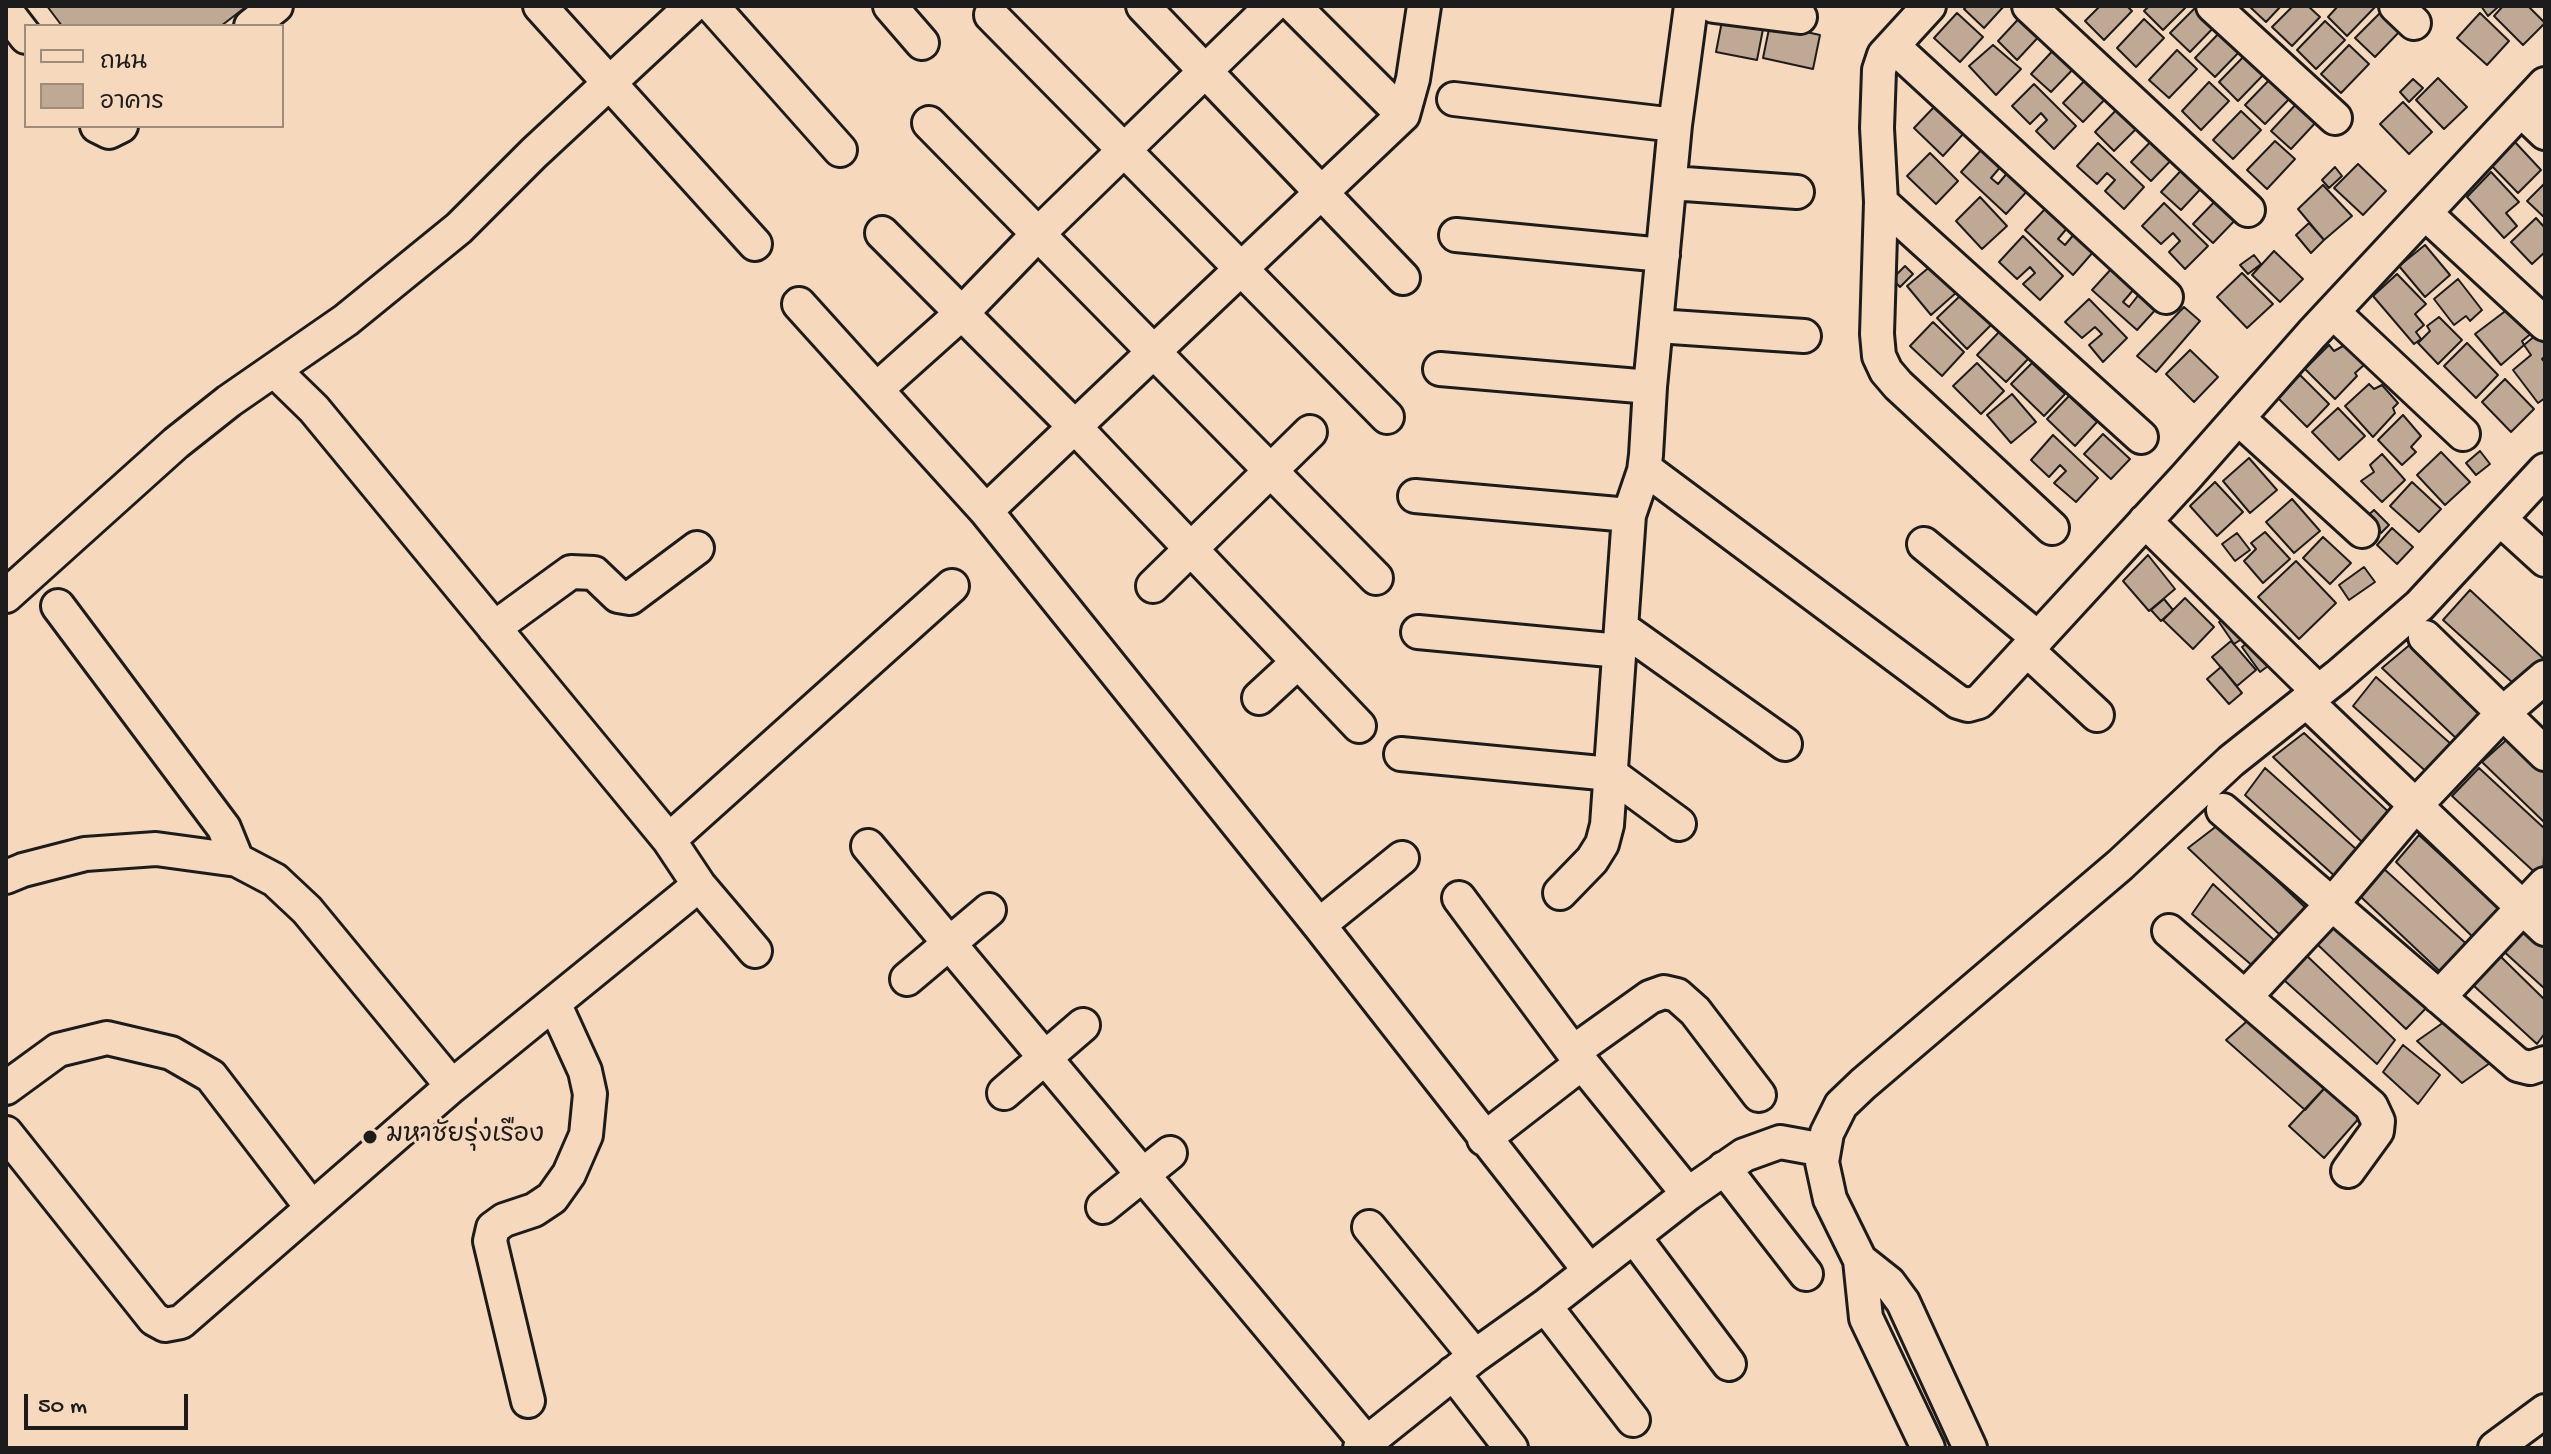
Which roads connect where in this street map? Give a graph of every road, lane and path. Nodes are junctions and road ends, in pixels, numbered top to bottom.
1 (276, 6) edge
2 (540, 6) edge
3 (692, 6) edge
4 (712, 6) edge
5 (890, 6) edge
6 (1143, 6) edge
7 (1272, 6) edge
8 (1294, 6) edge
9 (1424, 6) edge
10 (1691, 6) edge
11 (1714, 6) edge
12 (1929, 6) edge
13 (2029, 6) edge
14 (2213, 6) edge
15 (6, 11) edge
16 (991, 15) dead end
17 (1800, 17) dead end
18 (254, 24) edge
19 (24, 34) edge
20 (922, 43) dead end
21 (1893, 46) junction
22 (1205, 70) junction
23 (610, 84) junction
24 (2545, 84) edge
25 (1454, 99) dead end
26 (2521, 110) junction
27 (1403, 115) junction
28 (2335, 118) dead end
29 (929, 123) dead end
30 (1675, 125) junction
31 (2545, 133) edge
32 (1123, 149) junction
33 (840, 150) dead end
34 (1671, 183) junction
35 (1322, 192) junction
36 (1797, 192) dead end
37 (1881, 202) junction
38 (2248, 210) dead end
39 (2425, 213) junction
40 (882, 233) dead end
41 (1039, 233) junction
42 (1456, 235) dead end
43 (755, 244) dead end
44 (1663, 255) junction
45 (1242, 269) junction
46 (1403, 278) dead end
47 (2166, 297) dead end
48 (799, 304) dead end
49 (2333, 312) junction
50 (962, 313) junction
51 (2545, 324) edge
52 (1657, 326) junction
53 (1804, 336) dead end
54 (1156, 351) junction
55 (1440, 369) dead end
56 (275, 371) junction
57 (1650, 387) junction
58 (877, 389) junction
59 (1387, 417) dead end
60 (2238, 418) junction
61 (1075, 427) junction
62 (1310, 432) dead end
63 (2463, 434) dead end
64 (2141, 437) dead end
65 (1271, 469) junction
66 (2545, 470) edge
67 (1644, 471) junction
68 (1415, 496) dead end
69 (986, 511) junction
70 (1629, 515) junction
71 (2500, 519) junction
72 (2145, 521) junction
73 (2052, 528) dead end
74 (2362, 531) dead end
75 (1924, 544) dead end
76 (697, 548) dead end
77 (1190, 549) junction
78 (2545, 560) edge
79 (1376, 578) dead end
80 (952, 586) dead end
81 (1153, 586) dead end
82 (6, 596) edge
83 (58, 606) dead end
84 (494, 628) junction
85 (1418, 632) dead end
86 (2425, 637) dead end
87 (1621, 640) junction
88 (2032, 644) junction
89 (1298, 662) junction
90 (2545, 677) edge
91 (2312, 696) junction
92 (1259, 698) dead end
93 (2503, 713) junction
94 (2097, 715) dead end
95 (1359, 726) dead end
96 (1785, 744) dead end
97 (1401, 754) dead end
98 (2545, 754) edge
99 (1611, 774) junction
100 (2415, 806) junction
101 (2223, 810) dead end
102 (1679, 824) dead end
103 (669, 840) junction
104 (868, 846) dead end
105 (1402, 858) dead end
106 (237, 860) junction
107 (6, 877) edge
108 (2545, 884) edge
109 (699, 885) junction
110 (1560, 893) dead end
111 (1459, 898) dead end
112 (2333, 903) junction
113 (2521, 908) junction
114 (989, 910) dead end
115 (1319, 925) junction
116 (2545, 929) edge
117 (2169, 931) dead end
118 (949, 943) junction
119 (755, 951) dead end
120 (907, 979) dead end
121 (2245, 997) junction
122 (2439, 997) junction
123 (554, 1003) junction
124 (1083, 1025) dead end
125 (1045, 1058) junction
126 (1577, 1058) junction
127 (2545, 1063) edge
128 (452, 1086) junction
129 (6, 1088) edge
130 (1004, 1093) dead end
131 (1759, 1095) dead end
132 (6, 1133) edge
133 (1484, 1139) junction
134 (1824, 1150) junction
135 (1170, 1153) dead end
136 (1724, 1168) junction
137 (2348, 1171) dead end
138 (1143, 1175) junction
139 (1688, 1194) junction
140 (1103, 1207) dead end
141 (312, 1208) junction
142 (1369, 1227) dead end
143 (1634, 1237) junction
144 (1860, 1260) junction
145 (1589, 1270) junction
146 (1806, 1274) dead end
147 (1545, 1306) junction
148 (1931, 1362) junction
149 (1464, 1364) junction
150 (1729, 1364) dead end
151 (1896, 1380) junction
152 (528, 1401) dead end
153 (2545, 1411) edge
154 (1633, 1420) dead end
155 (1366, 1446) edge
156 (1511, 1448) edge
157 (1928, 1448) edge
158 (1970, 1448) edge
159 (2495, 1448) edge

1 - 18 street
2 - 23 street
3 - 23 street
4 - 33 street
5 - 20 street
6 - 22 street
7 - 22 street
8 - 27 street
9 - 27 street
10 - 30 street
11 - 17 street
12 - 21 street
13 - 38 street
14 - 28 street
15 - 19 street
16 - 32 street
21 - 37 street
21 - 47 street
22 - 32 street
22 - 35 street
23 - 43 street
23 - 56 street
24 - 26 street
25 - 30 street
26 - 31 street
26 - 39 street
27 - 35 street
29 - 41 street
30 - 34 street
32 - 41 street
32 - 45 street
34 - 36 street
34 - 44 street
35 - 45 street
35 - 46 street
37 - 64 street
37 - 73 street
39 - 49 street
39 - 51 street
40 - 50 street
41 - 50 street
41 - 54 street
42 - 44 street
44 - 52 street
45 - 54 street
45 - 59 street
48 - 58 street
49 - 60 street
49 - 63 street
50 - 58 street
50 - 61 street
52 - 53 street
52 - 57 street
54 - 61 street
54 - 65 street
55 - 57 street
56 - 82 street
56 - 84 street
57 - 67 street
58 - 69 street
60 - 72 street
60 - 74 street
61 - 69 street
61 - 77 street
62 - 65 street
65 - 77 street
65 - 79 street
66 - 71 street
67 - 70 street
67 - 88 street
68 - 70 street
69 - 115 street
70 - 87 street
71 - 78 street
71 - 91 street
72 - 88 street
72 - 91 street
75 - 88 street
76 - 84 street
77 - 81 street
77 - 89 street
80 - 103 street
83 - 106 street
84 - 103 street
85 - 87 street
86 - 93 street
87 - 96 street
87 - 99 street
88 - 94 street
89 - 92 street
89 - 95 street
90 - 93 street
91 - 100 street
91 - 134 street
93 - 98 street
93 - 100 street
97 - 99 street
99 - 102 street
99 - 110 street
100 - 112 street
100 - 113 street
101 - 112 street
103 - 109 street
104 - 118 street
105 - 115 street
106 - 107 street
106 - 128 street
108 - 113 street
109 - 119 street
109 - 123 street
111 - 126 street
112 - 121 street
112 - 122 street
113 - 116 street
113 - 122 street
114 - 118 street
115 - 133 street
117 - 121 street
118 - 120 street
118 - 125 street
121 - 137 street
122 - 127 street
123 - 128 street
123 - 152 street
124 - 125 street
125 - 130 street
125 - 138 street
126 - 131 street
126 - 133 street
126 - 139 street
128 - 141 street
129 - 141 street
132 - 141 street
133 - 145 street
134 - 136 street
134 - 144 street
135 - 138 street
136 - 139 street
136 - 146 street
138 - 140 street
138 - 155 street
139 - 143 street
142 - 149 street
143 - 145 street
143 - 150 street
144 - 148 street
144 - 151 street
145 - 147 street
147 - 149 street
147 - 154 street
148 - 151 street
148 - 158 street
149 - 155 street
149 - 156 street
151 - 157 street
153 - 159 street

